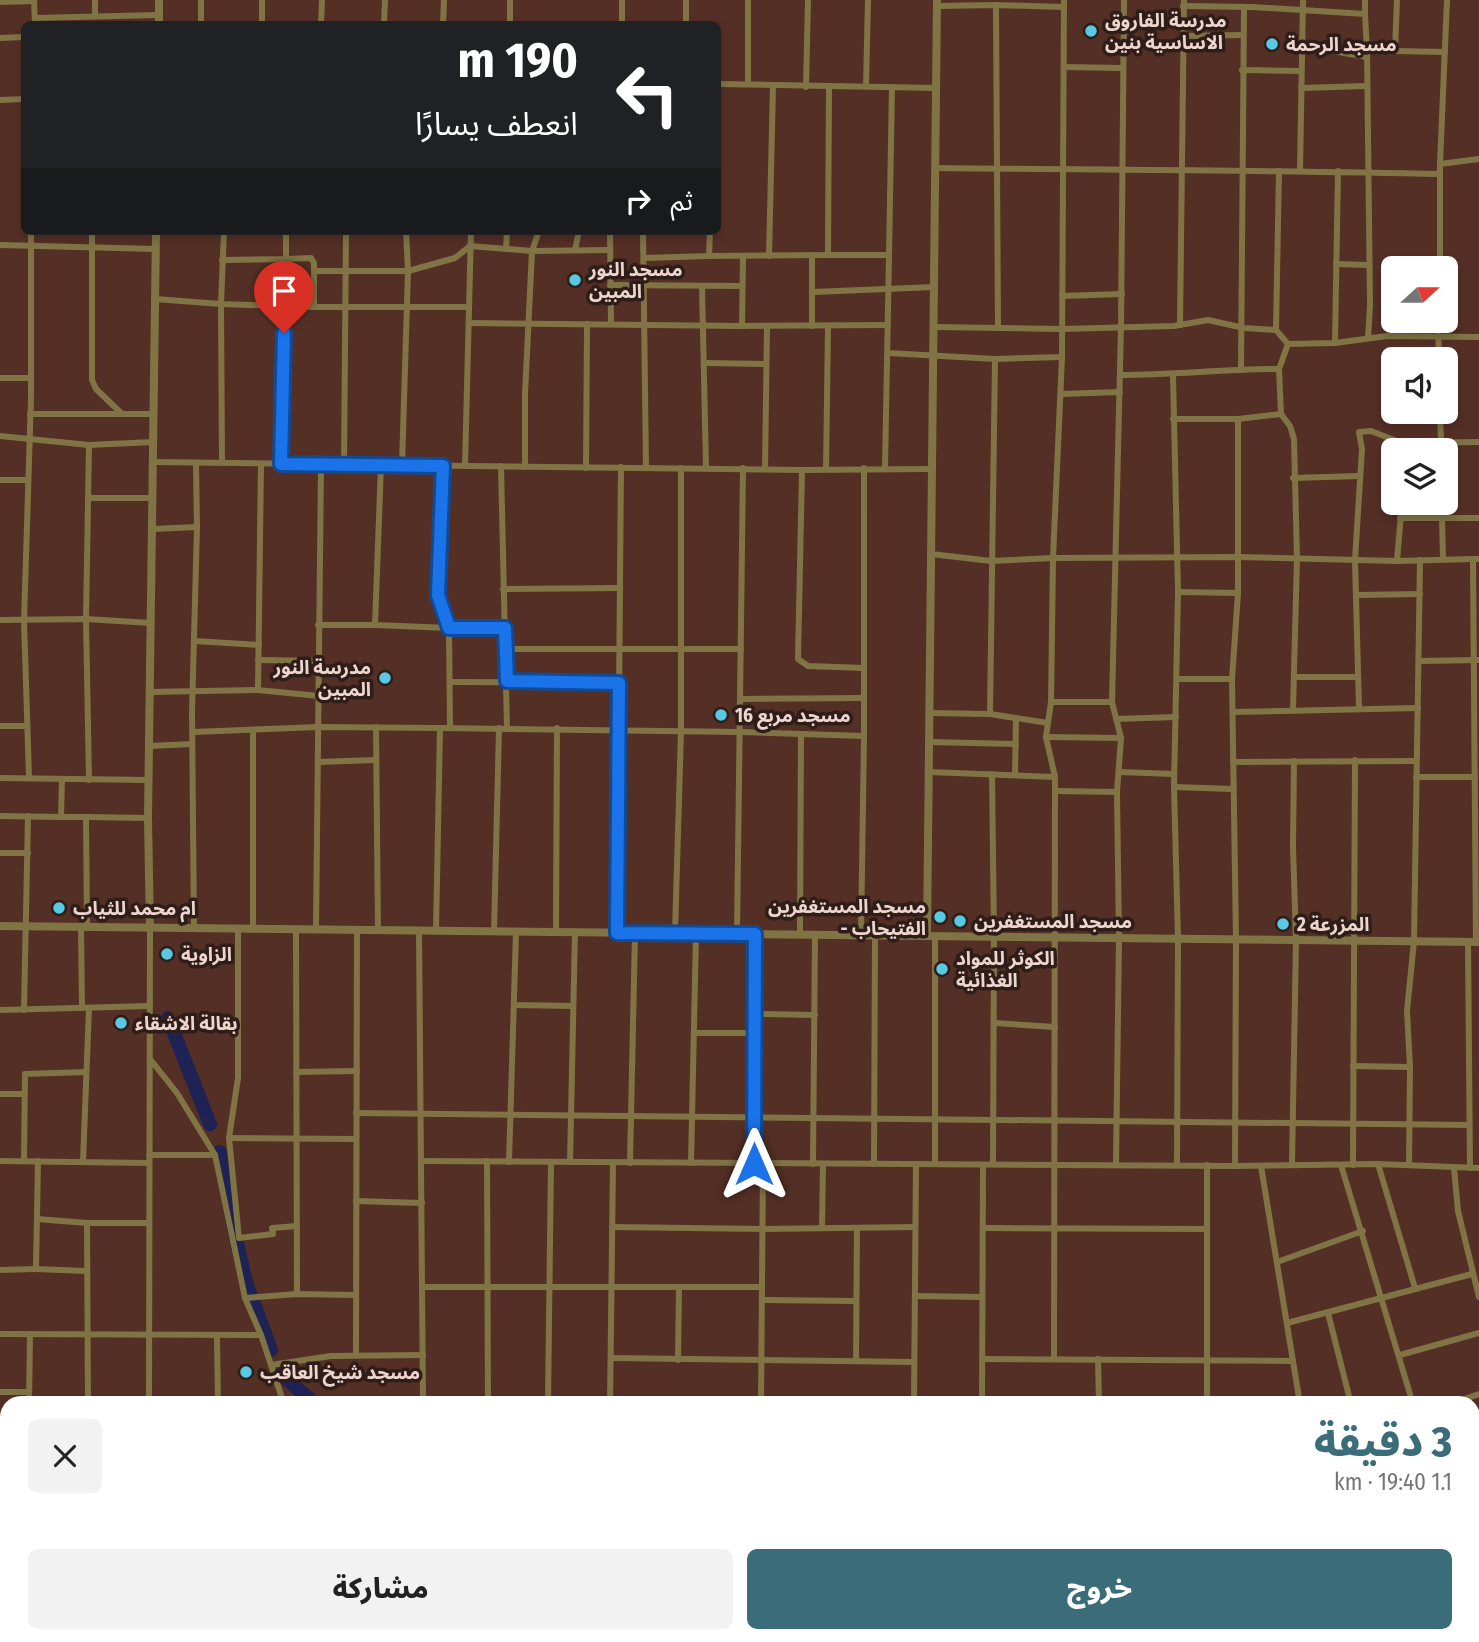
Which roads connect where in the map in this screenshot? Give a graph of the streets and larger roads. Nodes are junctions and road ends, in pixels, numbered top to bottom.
1 (34, 0) edge
2 (95, 0) edge
3 (159, 0) edge
4 (201, 0) edge
5 (262, 0) edge
6 (322, 0) edge
7 (385, 0) edge
8 (443, 0) edge
9 (510, 0) edge
10 (622, 0) edge
11 (686, 0) edge
12 (748, 0) edge
13 (808, 0) edge
14 (868, 0) edge
15 (1124, 0) edge
16 (1303, 0) edge
17 (1365, 0) edge
18 (1397, 0) edge
19 (1447, 0) edge
20 (0, 2) edge
21 (937, 3) edge
22 (1064, 3) edge
23 (1184, 3) edge
24 (996, 5) junction
25 (1244, 7) junction
26 (1302, 9) junction
27 (1365, 14) junction
28 (95, 15) junction
29 (159, 15) junction
30 (35, 21) edge
31 (159, 21) edge
32 (201, 21) edge
33 (262, 21) edge
34 (321, 21) edge
35 (384, 21) edge
36 (443, 21) edge
37 (510, 21) edge
38 (622, 21) edge
39 (686, 21) edge
40 (1242, 35) junction
41 (1183, 36) junction
42 (21, 37) edge
43 (0, 38) edge
44 (1301, 49) junction
45 (1395, 51) junction
46 (1445, 52) junction
47 (1367, 54) junction
48 (1064, 67) junction
49 (1123, 68) junction
50 (1242, 70) junction
51 (1301, 71) junction
52 (721, 84) edge
53 (748, 85) junction
54 (773, 86) junction
55 (866, 86) junction
56 (1366, 86) junction
57 (806, 87) junction
58 (892, 87) junction
59 (828, 88) junction
60 (937, 88) junction
61 (1301, 88) junction
62 (21, 99) edge
63 (0, 100) edge
64 (1479, 159) edge
65 (1440, 164) junction
66 (935, 168) junction
67 (998, 169) junction
68 (1063, 169) junction
69 (1123, 169) junction
70 (1300, 170) junction
71 (1279, 171) junction
72 (1338, 171) junction
73 (1181, 172) junction
74 (1243, 172) junction
75 (1368, 172) junction
76 (1440, 174) junction
77 (32, 235) edge
78 (92, 235) edge
79 (156, 235) edge
80 (224, 235) edge
81 (286, 235) edge
82 (346, 235) edge
83 (406, 235) edge
84 (471, 235) edge
85 (507, 235) edge
86 (538, 235) edge
87 (578, 235) edge
88 (610, 235) edge
89 (643, 235) edge
90 (710, 235) edge
91 (0, 246) edge
92 (470, 246) junction
93 (31, 247) junction
94 (92, 248) junction
95 (506, 249) junction
96 (156, 250) junction
97 (575, 250) junction
98 (610, 250) junction
99 (532, 251) junction
100 (828, 255) junction
101 (889, 255) junction
102 (709, 256) junction
103 (743, 256) junction
104 (769, 256) junction
105 (813, 256) junction
106 (1440, 256) edge
107 (644, 258) junction
108 (286, 259) junction
109 (222, 260) junction
110 (1336, 264) junction
111 (1368, 265) junction
112 (345, 270) junction
113 (314, 271) junction
114 (408, 271) junction
115 (610, 285) junction
116 (645, 285) junction
117 (702, 286) junction
118 (742, 286) junction
119 (934, 287) junction
120 (889, 290) junction
121 (813, 292) junction
122 (1122, 294) junction
123 (1062, 296) junction
124 (155, 299) junction
125 (221, 304) junction
126 (284, 306) junction
127 (314, 307) junction
128 (345, 307) junction
129 (408, 307) junction
130 (468, 307) junction
131 (469, 323) junction
132 (530, 324) junction
133 (587, 324) junction
134 (611, 324) junction
135 (645, 325) junction
136 (704, 325) junction
137 (888, 325) junction
138 (1180, 325) junction
139 (742, 326) junction
140 (767, 326) junction
141 (812, 326) junction
142 (828, 326) junction
143 (998, 326) junction
144 (1121, 326) junction
145 (934, 327) junction
146 (1239, 327) junction
147 (1061, 329) junction
148 (1276, 330) junction
149 (1438, 333) edge
150 (1438, 337) junction
151 (1479, 337) edge
152 (1368, 338) junction
153 (1335, 343) junction
154 (1288, 344) junction
155 (1438, 347) edge
156 (888, 353) junction
157 (934, 356) junction
158 (1062, 357) junction
159 (995, 359) junction
160 (705, 363) junction
161 (766, 364) junction
162 (1241, 369) junction
163 (1279, 369) junction
164 (1120, 375) junction
165 (1173, 375) junction
166 (0, 378) edge
167 (31, 378) junction
168 (1120, 392) junction
169 (1060, 394) junction
170 (121, 413) junction
171 (30, 414) junction
172 (153, 414) junction
173 (1281, 414) junction
174 (1172, 419) junction
175 (1238, 419) junction
176 (0, 436) edge
177 (1385, 438) edge
178 (30, 439) junction
179 (153, 442) junction
180 (1458, 442) edge
181 (1479, 442) edge
182 (89, 445) junction
183 (153, 462) junction
184 (196, 463) junction
185 (222, 463) junction
186 (261, 464) junction
187 (281, 464) junction
188 (321, 465) junction
189 (344, 465) junction
190 (381, 465) junction
191 (402, 465) junction
192 (443, 466) junction
193 (465, 466) junction
194 (501, 466) junction
195 (525, 467) junction
196 (621, 467) junction
197 (706, 467) junction
198 (586, 468) junction
199 (646, 468) junction
200 (681, 468) junction
201 (743, 468) junction
202 (864, 468) junction
203 (885, 468) junction
204 (765, 469) junction
205 (826, 469) junction
206 (932, 469) junction
207 (802, 470) junction
208 (1359, 477) junction
209 (1293, 478) junction
210 (0, 480) edge
211 (28, 480) junction
212 (89, 498) junction
213 (152, 498) junction
214 (1400, 515) edge
215 (1442, 518) junction
216 (1479, 518) edge
217 (1400, 519) junction
218 (197, 527) junction
219 (152, 529) junction
220 (931, 554) junction
221 (1239, 557) junction
222 (1053, 558) junction
223 (1178, 558) junction
224 (1297, 558) junction
225 (1115, 559) junction
226 (1443, 559) junction
227 (1476, 559) edge
228 (1355, 560) junction
229 (1420, 560) junction
230 (991, 561) junction
231 (1397, 561) junction
232 (620, 588) junction
233 (503, 589) junction
234 (1178, 592) junction
235 (1238, 593) junction
236 (1420, 594) junction
237 (1357, 595) junction
238 (86, 619) junction
239 (0, 620) edge
240 (24, 621) junction
241 (151, 623) junction
242 (318, 625) junction
243 (375, 625) junction
244 (449, 628) junction
245 (505, 628) junction
246 (194, 641) junction
247 (259, 645) junction
248 (506, 649) junction
249 (741, 649) junction
250 (620, 650) junction
251 (681, 650) junction
252 (258, 660) junction
253 (1476, 660) edge
254 (318, 661) junction
255 (1419, 661) junction
256 (864, 668) junction
257 (1295, 677) junction
258 (1358, 677) junction
259 (1232, 678) junction
260 (1177, 679) junction
261 (507, 681) junction
262 (450, 682) junction
263 (619, 683) junction
264 (258, 690) junction
265 (150, 692) junction
266 (193, 693) junction
267 (319, 696) junction
268 (864, 698) junction
269 (741, 699) junction
270 (1051, 702) junction
271 (1112, 702) junction
272 (1359, 708) junction
273 (1418, 708) junction
274 (1293, 710) junction
275 (1233, 712) junction
276 (929, 713) junction
277 (990, 714) junction
278 (1176, 717) junction
279 (1016, 719) junction
280 (1116, 719) junction
281 (1048, 723) junction
282 (0, 726) edge
283 (27, 726) junction
284 (318, 727) junction
285 (376, 727) junction
286 (440, 728) junction
287 (450, 728) junction
288 (503, 728) junction
289 (557, 728) junction
290 (619, 729) junction
291 (253, 730) junction
292 (681, 731) junction
293 (193, 732) junction
294 (741, 732) junction
295 (801, 734) junction
296 (864, 736) junction
297 (1046, 737) junction
298 (1121, 738) junction
299 (929, 742) junction
300 (192, 744) junction
301 (1016, 744) junction
302 (149, 746) junction
303 (375, 760) junction
304 (1355, 760) junction
305 (1294, 761) junction
306 (1416, 761) junction
307 (318, 762) junction
308 (1233, 762) junction
309 (929, 772) junction
310 (1119, 772) junction
311 (992, 774) junction
312 (1174, 774) junction
313 (1015, 775) junction
314 (1416, 776) junction
315 (29, 777) junction
316 (1055, 777) junction
317 (0, 778) edge
318 (1475, 778) junction
319 (62, 779) junction
320 (89, 780) junction
321 (148, 780) junction
322 (1174, 787) junction
323 (1477, 787) edge
324 (1232, 789) junction
325 (1055, 791) junction
326 (1117, 792) junction
327 (0, 816) edge
328 (29, 816) junction
329 (61, 817) junction
330 (86, 817) junction
331 (148, 818) junction
332 (0, 853) edge
333 (28, 853) junction
334 (0, 926) edge
335 (27, 926) junction
336 (84, 927) junction
337 (150, 929) junction
338 (194, 929) junction
339 (238, 930) junction
340 (253, 930) junction
341 (296, 930) junction
342 (316, 930) junction
343 (357, 931) junction
344 (378, 931) junction
345 (419, 931) junction
346 (436, 931) junction
347 (494, 932) junction
348 (516, 932) junction
349 (556, 932) junction
350 (575, 932) junction
351 (617, 933) junction
352 (635, 933) junction
353 (675, 933) junction
354 (695, 933) junction
355 (737, 934) junction
356 (755, 934) junction
357 (800, 934) junction
358 (815, 934) junction
359 (861, 935) junction
360 (876, 935) junction
361 (931, 935) junction
362 (994, 936) junction
363 (1055, 937) junction
364 (1119, 938) junction
365 (1178, 938) junction
366 (1236, 939) junction
367 (1296, 940) junction
368 (1355, 940) junction
369 (1413, 941) junction
370 (1474, 942) edge
371 (514, 1005) junction
372 (150, 1006) junction
373 (573, 1006) junction
374 (85, 1008) junction
375 (0, 1010) edge
376 (24, 1010) junction
377 (755, 1014) junction
378 (814, 1015) junction
379 (994, 1023) junction
380 (1055, 1027) junction
381 (694, 1033) junction
382 (755, 1033) junction
383 (150, 1059) junction
384 (1353, 1066) junction
385 (1410, 1067) junction
386 (357, 1071) junction
387 (86, 1072) junction
388 (296, 1072) junction
389 (0, 1094) edge
390 (24, 1094) junction
391 (356, 1113) junction
392 (421, 1114) junction
393 (510, 1115) junction
394 (571, 1115) junction
395 (631, 1116) junction
396 (691, 1117) junction
397 (754, 1118) junction
398 (813, 1118) junction
399 (875, 1119) junction
400 (934, 1120) junction
401 (993, 1121) junction
402 (1055, 1121) junction
403 (1117, 1121) junction
404 (1178, 1122) junction
405 (1235, 1122) junction
406 (1293, 1123) junction
407 (1352, 1124) junction
408 (1469, 1125) junction
409 (1409, 1126) junction
410 (229, 1138) junction
411 (296, 1139) junction
412 (356, 1139) junction
413 (149, 1155) junction
414 (215, 1155) junction
415 (0, 1161) edge
416 (24, 1161) junction
417 (38, 1161) junction
418 (422, 1161) junction
419 (487, 1161) junction
420 (83, 1162) junction
421 (509, 1162) junction
422 (551, 1162) junction
423 (149, 1163) junction
424 (570, 1163) junction
425 (613, 1163) junction
426 (630, 1163) junction
427 (691, 1163) junction
428 (754, 1164) junction
429 (763, 1164) junction
430 (813, 1164) junction
431 (823, 1164) junction
432 (874, 1164) junction
433 (916, 1164) junction
434 (935, 1164) junction
435 (983, 1164) junction
436 (993, 1164) junction
437 (1378, 1164) junction
438 (1054, 1165) junction
439 (1116, 1165) junction
440 (1177, 1165) junction
441 (1293, 1165) junction
442 (1341, 1165) junction
443 (1353, 1165) junction
444 (1409, 1165) junction
445 (1207, 1166) junction
446 (1235, 1166) junction
447 (1261, 1166) junction
448 (1454, 1168) junction
449 (1470, 1168) junction
450 (1479, 1168) edge
451 (356, 1202) junction
452 (422, 1203) junction
453 (37, 1219) junction
454 (87, 1223) junction
455 (149, 1223) junction
456 (297, 1226) junction
457 (612, 1227) junction
458 (915, 1227) junction
459 (822, 1228) junction
460 (856, 1228) junction
461 (983, 1228) junction
462 (1206, 1228) junction
463 (763, 1229) junction
464 (1054, 1230) junction
465 (1363, 1231) junction
466 (1277, 1262) junction
467 (36, 1269) junction
468 (0, 1270) edge
469 (86, 1271) junction
470 (1472, 1274) junction
471 (489, 1286) junction
472 (422, 1287) junction
473 (549, 1287) junction
474 (612, 1287) junction
475 (679, 1287) junction
476 (762, 1287) junction
477 (1415, 1288) junction
478 (297, 1294) junction
479 (356, 1295) junction
480 (915, 1296) junction
481 (982, 1297) junction
482 (1383, 1297) junction
483 (1479, 1297) edge
484 (245, 1298) junction
485 (763, 1300) junction
486 (856, 1301) junction
487 (1328, 1312) junction
488 (1287, 1323) junction
489 (1479, 1333) edge
490 (0, 1334) edge
491 (30, 1334) junction
492 (87, 1334) junction
493 (149, 1335) junction
494 (216, 1335) junction
495 (261, 1335) junction
496 (423, 1355) junction
497 (1400, 1355) junction
498 (356, 1356) junction
499 (611, 1358) junction
500 (982, 1359) junction
501 (1054, 1359) junction
502 (1098, 1359) junction
503 (678, 1360) junction
504 (1207, 1360) junction
505 (1293, 1360) junction
506 (762, 1361) junction
507 (856, 1361) junction
508 (914, 1362) junction
509 (271, 1365) junction
510 (0, 1392) edge
511 (29, 1392) junction
512 (29, 1396) edge
513 (88, 1396) edge
514 (149, 1396) edge
515 (218, 1396) edge
516 (281, 1396) edge
517 (423, 1396) edge
518 (488, 1396) edge
519 (548, 1396) edge
520 (610, 1396) edge
521 (761, 1396) edge
522 (914, 1396) edge
523 (982, 1396) edge
524 (1099, 1396) edge
525 (1207, 1396) edge
526 (1299, 1396) edge
527 (1348, 1396) edge
528 (1411, 1396) edge

1 - 20 street
1 - 30 street
2 - 28 street
3 - 29 street
4 - 32 street
5 - 33 street
6 - 34 street
7 - 35 street
8 - 36 street
9 - 37 street
10 - 38 street
11 - 39 street
12 - 53 street
13 - 57 street
14 - 55 street
15 - 49 street
16 - 26 street
17 - 27 street
18 - 45 street
19 - 46 street
21 - 24 street
21 - 60 street
22 - 24 street
22 - 48 street
23 - 25 street
23 - 41 street
24 - 67 street
25 - 26 street
25 - 40 street
26 - 27 street
26 - 44 street
27 - 47 street
28 - 29 street
28 - 30 street
29 - 31 street
40 - 41 street
40 - 50 street
41 - 73 street
42 - 43 street
44 - 47 street
44 - 51 street
45 - 46 street
45 - 47 street
46 - 65 street
47 - 56 street
48 - 49 street
48 - 68 street
49 - 69 street
50 - 51 street
50 - 74 street
51 - 61 street
52 - 53 street
53 - 54 street
54 - 57 street
54 - 104 street
55 - 58 street
55 - 59 street
56 - 61 street
56 - 75 street
57 - 59 street
58 - 60 street
58 - 101 street
59 - 100 street
60 - 66 street
61 - 70 street
62 - 63 street
64 - 65 street
65 - 76 street
66 - 67 street
66 - 119 street
67 - 68 street
67 - 143 street
68 - 69 street
68 - 123 street
69 - 73 street
69 - 122 street
70 - 71 street
70 - 72 street
71 - 74 street
71 - 148 street
72 - 75 street
72 - 110 street
73 - 74 street
73 - 138 street
74 - 146 street
75 - 76 street
75 - 111 street
76 - 106 street
77 - 93 street
78 - 94 street
79 - 96 street
80 - 109 street
81 - 108 street
82 - 112 street
83 - 114 street
84 - 92 street
85 - 95 street
86 - 99 street
87 - 97 street
88 - 98 street
89 - 107 street
90 - 102 street
91 - 93 street
92 - 95 street
92 - 114 street
92 - 130 street
93 - 94 street
93 - 167 street
94 - 96 street
94 - 170 street
95 - 99 street
96 - 124 street
97 - 98 street
97 - 99 street
98 - 115 street
99 - 132 street
100 - 101 street
100 - 105 street
101 - 120 street
102 - 103 street
102 - 107 street
103 - 104 street
103 - 118 street
104 - 105 street
105 - 121 street
107 - 116 street
108 - 109 street
108 - 113 street
109 - 125 street
110 - 111 street
110 - 153 street
111 - 152 street
112 - 113 street
112 - 114 street
112 - 128 street
113 - 127 street
114 - 129 street
115 - 116 street
115 - 134 street
116 - 117 street
116 - 135 street
117 - 118 street
117 - 136 street
118 - 139 street
119 - 120 street
119 - 145 street
120 - 121 street
120 - 137 street
121 - 141 street
122 - 123 street
122 - 144 street
123 - 147 street
124 - 125 street
124 - 172 street
125 - 126 street
125 - 185 street
126 - 127 street
126 - 187 street
127 - 128 street
128 - 129 street
128 - 189 street
129 - 130 street
129 - 191 street
130 - 131 street
131 - 132 street
131 - 193 street
132 - 133 street
132 - 195 street
133 - 134 street
133 - 198 street
134 - 135 street
135 - 136 street
135 - 199 street
136 - 139 street
136 - 160 street
137 - 142 street
137 - 156 street
138 - 144 street
138 - 146 street
139 - 140 street
140 - 141 street
140 - 161 street
141 - 142 street
142 - 205 street
143 - 145 street
143 - 147 street
144 - 147 street
144 - 164 street
145 - 157 street
146 - 148 street
146 - 162 street
147 - 158 street
148 - 154 street
149 - 150 street
150 - 151 street
150 - 152 street
150 - 155 street
152 - 153 street
153 - 154 street
154 - 163 street
156 - 157 street
156 - 203 street
157 - 159 street
157 - 206 street
158 - 159 street
158 - 169 street
159 - 230 street
160 - 161 street
160 - 197 street
161 - 204 street
162 - 163 street
162 - 165 street
163 - 173 street
164 - 165 street
164 - 168 street
165 - 174 street
166 - 167 street
167 - 171 street
168 - 169 street
168 - 225 street
169 - 222 street
170 - 171 street
170 - 172 street
171 - 178 street
172 - 179 street
173 - 175 street
173 - 209 street
174 - 175 street
174 - 223 street
175 - 221 street
176 - 178 street
177 - 208 street
178 - 182 street
178 - 211 street
179 - 182 street
179 - 183 street
180 - 181 street
182 - 212 street
183 - 184 street
183 - 213 street
184 - 185 street
184 - 218 street
185 - 186 street
186 - 187 street
186 - 247 street
187 - 188 street
188 - 189 street
188 - 242 street
189 - 190 street
190 - 191 street
190 - 243 street
191 - 192 street
192 - 193 street
192 - 244 street
193 - 194 street
194 - 195 street
194 - 233 street
195 - 198 street
196 - 198 street
196 - 199 street
196 - 232 street
197 - 200 street
197 - 201 street
199 - 200 street
200 - 251 street
201 - 204 street
201 - 249 street
202 - 203 street
202 - 205 street
202 - 256 street
203 - 206 street
204 - 207 street
205 - 207 street
206 - 220 street
207 - 256 street
208 - 209 street
208 - 228 street
209 - 224 street
210 - 211 street
211 - 240 street
212 - 213 street
212 - 238 street
213 - 219 street
214 - 217 street
215 - 216 street
215 - 217 street
215 - 226 street
217 - 231 street
218 - 219 street
218 - 246 street
219 - 241 street
220 - 230 street
220 - 276 street
221 - 223 street
221 - 224 street
221 - 235 street
222 - 225 street
222 - 230 street
222 - 270 street
223 - 225 street
223 - 234 street
224 - 228 street
224 - 257 street
225 - 271 street
226 - 227 street
226 - 229 street
227 - 253 street
228 - 231 street
228 - 237 street
229 - 231 street
229 - 236 street
230 - 277 street
232 - 233 street
232 - 250 street
233 - 245 street
234 - 235 street
234 - 260 street
235 - 259 street
236 - 237 street
236 - 255 street
237 - 258 street
238 - 240 street
238 - 241 street
238 - 320 street
239 - 240 street
240 - 283 street
241 - 265 street
242 - 243 street
242 - 254 street
243 - 244 street
244 - 245 street
244 - 262 street
245 - 248 street
246 - 247 street
246 - 266 street
247 - 252 street
248 - 250 street
248 - 261 street
249 - 251 street
249 - 269 street
250 - 251 street
250 - 263 street
251 - 292 street
252 - 254 street
252 - 264 street
253 - 255 street
253 - 318 street
254 - 267 street
255 - 273 street
256 - 268 street
257 - 258 street
257 - 274 street
258 - 272 street
259 - 260 street
259 - 275 street
260 - 278 street
261 - 262 street
261 - 263 street
261 - 288 street
262 - 287 street
263 - 290 street
264 - 266 street
264 - 267 street
265 - 266 street
265 - 302 street
266 - 293 street
267 - 284 street
268 - 269 street
268 - 296 street
269 - 294 street
270 - 271 street
270 - 281 street
271 - 280 street
272 - 273 street
272 - 274 street
273 - 306 street
274 - 275 street
275 - 308 street
276 - 277 street
276 - 299 street
277 - 279 street
278 - 280 street
278 - 312 street
279 - 281 street
279 - 301 street
280 - 298 street
281 - 297 street
282 - 283 street
283 - 315 street
284 - 285 street
284 - 291 street
284 - 307 street
285 - 286 street
285 - 303 street
286 - 287 street
286 - 346 street
287 - 288 street
288 - 289 street
288 - 347 street
289 - 290 street
289 - 349 street
290 - 292 street
290 - 351 street
291 - 293 street
291 - 340 street
292 - 294 street
292 - 353 street
293 - 300 street
294 - 295 street
294 - 355 street
295 - 296 street
295 - 357 street
296 - 359 street
297 - 298 street
297 - 316 street
298 - 310 street
299 - 301 street
299 - 309 street
300 - 302 street
300 - 338 street
301 - 313 street
302 - 321 street
303 - 307 street
303 - 344 street
304 - 305 street
304 - 306 street
304 - 368 street
305 - 308 street
305 - 367 street
306 - 314 street
307 - 342 street
308 - 324 street
309 - 311 street
309 - 361 street
310 - 312 street
310 - 326 street
311 - 313 street
311 - 362 street
312 - 322 street
313 - 316 street
314 - 318 street
314 - 369 street
315 - 317 street
315 - 319 street
316 - 325 street
318 - 323 street
319 - 320 street
319 - 329 street
320 - 321 street
321 - 331 street
322 - 324 street
322 - 365 street
323 - 370 street
324 - 366 street
325 - 326 street
325 - 363 street
326 - 364 street
327 - 328 street
328 - 329 street
328 - 333 street
329 - 330 street
330 - 331 street
330 - 336 street
331 - 337 street
332 - 333 street
333 - 335 street
334 - 335 street
335 - 336 street
335 - 376 street
336 - 337 street
336 - 374 street
337 - 338 street
337 - 372 street
338 - 339 street
339 - 340 street
339 - 410 street
340 - 341 street
341 - 342 street
341 - 388 street
342 - 343 street
343 - 344 street
343 - 386 street
344 - 345 street
345 - 346 street
345 - 392 street
346 - 347 street
347 - 348 street
348 - 349 street
348 - 371 street
349 - 350 street
350 - 351 street
350 - 373 street
351 - 352 street
352 - 353 street
352 - 395 street
353 - 354 street
354 - 355 street
354 - 381 street
355 - 356 street
356 - 357 street
356 - 377 street
357 - 358 street
358 - 359 street
358 - 378 street
359 - 360 street
360 - 361 street
360 - 399 street
361 - 362 street
361 - 400 street
362 - 363 street
362 - 379 street
363 - 364 street
363 - 380 street
364 - 365 street
364 - 403 street
365 - 366 street
365 - 404 street
366 - 367 street
366 - 405 street
367 - 368 street
367 - 406 street
368 - 369 street
368 - 384 street
369 - 370 street
369 - 385 street
370 - 408 street
371 - 373 street
371 - 393 street
372 - 374 street
372 - 383 street
373 - 394 street
374 - 376 street
374 - 387 street
375 - 376 street
377 - 378 street
377 - 382 street
378 - 398 street
379 - 380 street
379 - 401 street
380 - 402 street
381 - 382 street
381 - 396 street
382 - 397 street
383 - 413 street
383 - 414 street
384 - 385 street
384 - 407 street
385 - 409 street
386 - 388 street
386 - 391 street
387 - 390 street
387 - 420 street
388 - 411 street
389 - 390 street
390 - 416 street
391 - 392 street
391 - 412 street
392 - 393 street
392 - 418 street
393 - 394 street
393 - 421 street
394 - 395 street
394 - 424 street
395 - 396 street
395 - 426 street
396 - 397 street
396 - 427 street
397 - 398 street
397 - 428 street
398 - 399 street
398 - 430 street
399 - 400 street
399 - 432 street
400 - 401 street
400 - 434 street
401 - 402 street
401 - 436 street
402 - 403 street
402 - 438 street
403 - 404 street
403 - 439 street
404 - 405 street
404 - 440 street
405 - 406 street
405 - 446 street
406 - 407 street
406 - 441 street
407 - 409 street
407 - 443 street
408 - 409 street
408 - 449 street
409 - 444 street
410 - 411 street
410 - 456 street
411 - 412 street
411 - 456 street
412 - 451 street
413 - 414 street
413 - 423 street
414 - 484 street
415 - 416 street
416 - 417 street
417 - 420 street
417 - 453 street
418 - 419 street
418 - 452 street
419 - 421 street
419 - 471 street
420 - 423 street
421 - 422 street
422 - 424 street
422 - 473 street
423 - 455 street
424 - 425 street
425 - 426 street
425 - 457 street
426 - 427 street
427 - 428 street
428 - 429 street
429 - 430 street
429 - 463 street
430 - 431 street
431 - 432 street
431 - 459 street
432 - 433 street
433 - 434 street
433 - 458 street
434 - 435 street
435 - 436 street
435 - 461 street
436 - 438 street
437 - 443 street
437 - 444 street
437 - 477 street
438 - 439 street
438 - 464 street
439 - 440 street
440 - 445 street
441 - 442 street
441 - 447 street
442 - 443 street
442 - 465 street
444 - 448 street
445 - 446 street
445 - 462 street
446 - 447 street
447 - 466 street
448 - 449 street
448 - 470 street
449 - 450 street
451 - 452 street
451 - 479 street
452 - 472 street
453 - 454 street
453 - 467 street
454 - 455 street
454 - 469 street
455 - 493 street
456 - 478 street
457 - 463 street
457 - 474 street
458 - 460 street
458 - 480 street
459 - 460 street
459 - 463 street
460 - 486 street
461 - 464 street
461 - 481 street
462 - 464 street
462 - 504 street
463 - 476 street
464 - 501 street
465 - 466 street
465 - 482 street
466 - 488 street
467 - 468 street
467 - 469 street
469 - 492 street
470 - 477 street
470 - 483 street
471 - 472 street
471 - 473 street
471 - 518 street
472 - 496 street
473 - 474 street
473 - 519 street
474 - 475 street
474 - 499 street
475 - 476 street
475 - 503 street
476 - 485 street
477 - 482 street
478 - 479 street
478 - 484 street
479 - 498 street
480 - 481 street
480 - 508 street
481 - 500 street
482 - 487 street
482 - 497 street
484 - 495 street
485 - 486 street
485 - 506 street
486 - 507 street
487 - 488 street
487 - 527 street
488 - 505 street
489 - 497 street
490 - 491 street
491 - 492 street
491 - 511 street
492 - 493 street
492 - 513 street
493 - 494 street
493 - 514 street
494 - 495 street
494 - 515 street
495 - 509 street
496 - 498 street
496 - 517 street
497 - 528 street
498 - 509 street
499 - 503 street
499 - 520 street
500 - 501 street
500 - 523 street
501 - 502 street
502 - 504 street
502 - 524 street
503 - 506 street
504 - 505 street
504 - 525 street
505 - 526 street
506 - 507 street
506 - 521 street
507 - 508 street
508 - 522 street
509 - 516 street
510 - 511 street
511 - 512 street

